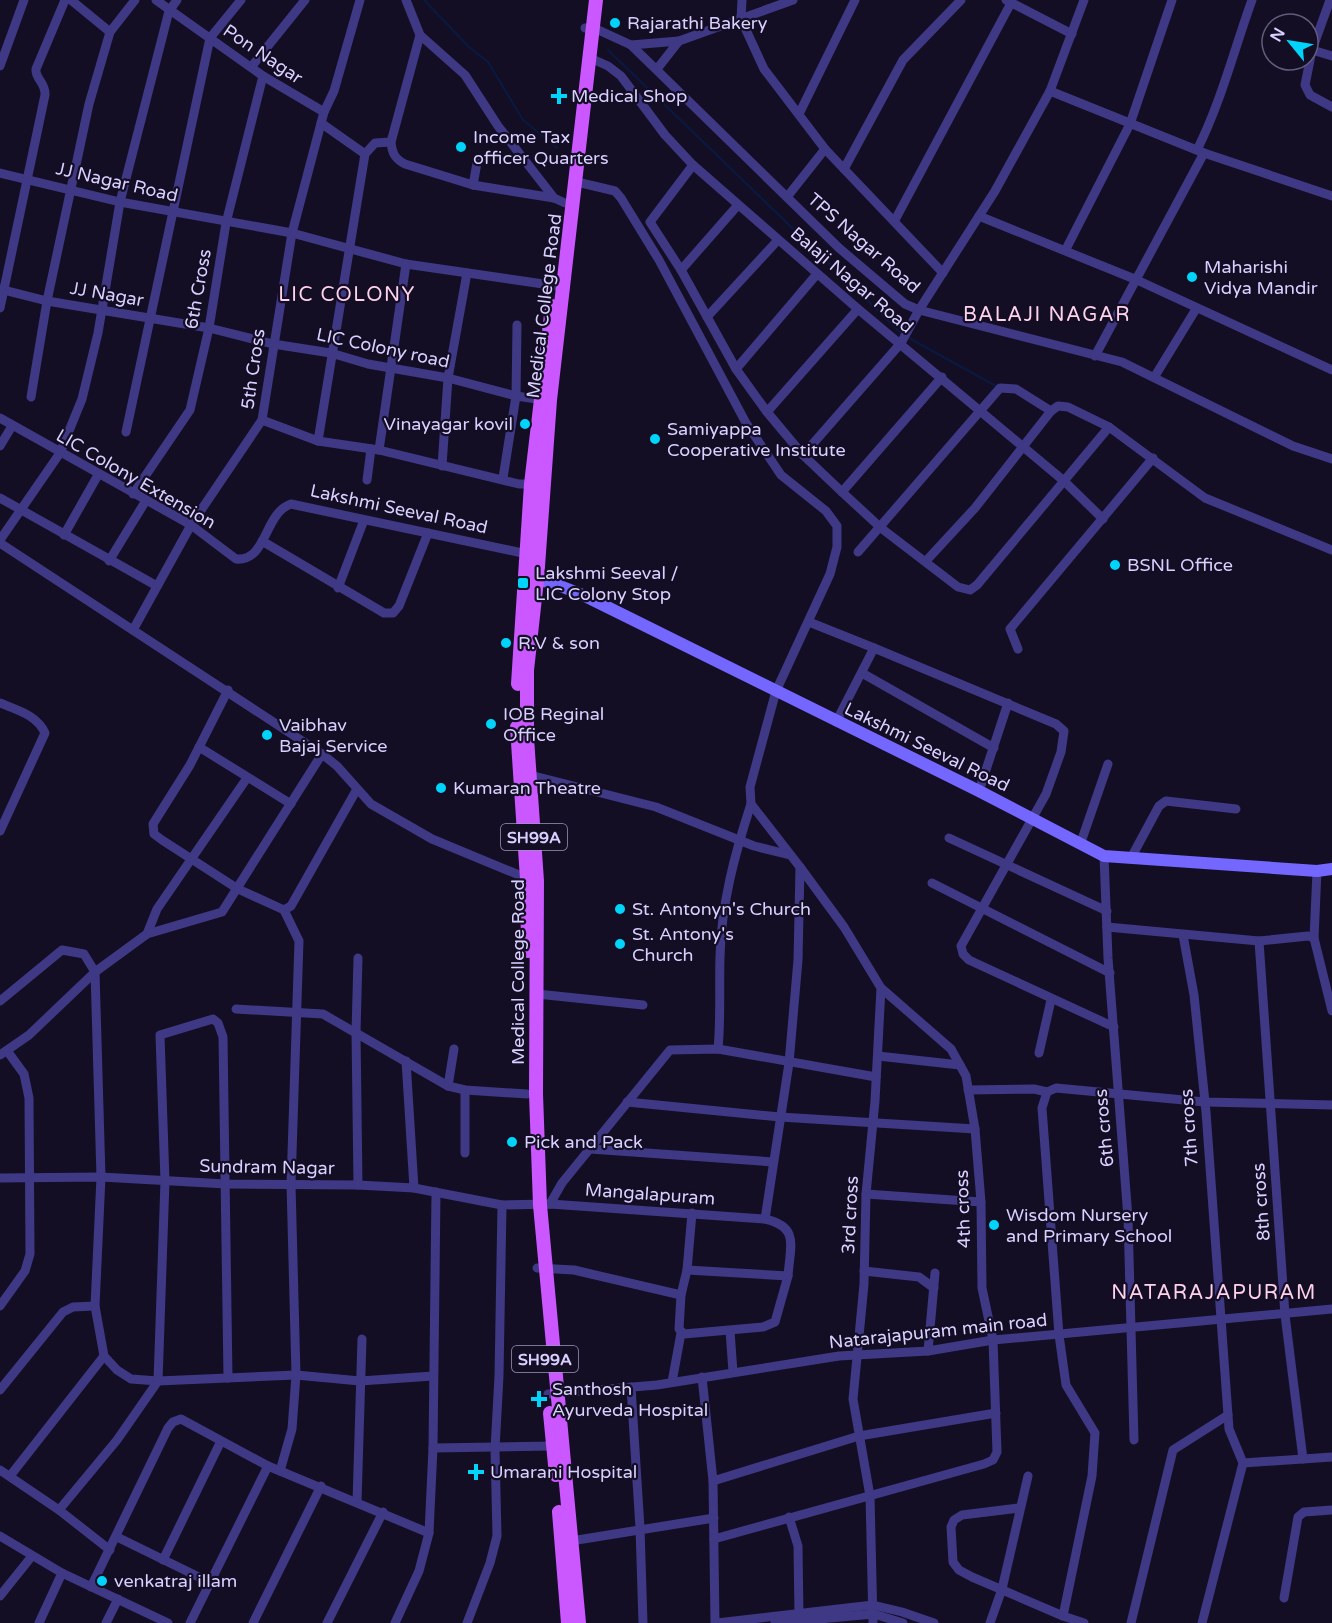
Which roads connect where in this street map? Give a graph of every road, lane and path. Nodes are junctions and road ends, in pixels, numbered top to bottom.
1 (24, 0) edge
2 (65, 0) edge
3 (71, 0) edge
4 (135, 0) edge
5 (156, 0) edge
6 (177, 0) edge
7 (241, 0) edge
8 (305, 0) edge
9 (360, 0) edge
10 (406, 0) edge
11 (588, 0) edge
12 (596, 0) edge
13 (742, 0) edge
14 (793, 0) edge
15 (855, 0) edge
16 (962, 0) edge
17 (1084, 0) edge
18 (1172, 0) edge
19 (1252, 0) edge
20 (1329, 0) edge
21 (1009, 2) edge
22 (169, 11) junction
23 (741, 19) junction
24 (1320, 26) edge
25 (110, 32) junction
26 (589, 32) junction
27 (1072, 34) junction
28 (420, 35) junction
29 (210, 38) junction
30 (680, 41) junction
31 (631, 45) junction
32 (588, 54) junction
33 (0, 66) edge
34 (252, 66) junction
35 (657, 69) junction
36 (1308, 72) edge
37 (263, 76) junction
38 (1050, 91) junction
39 (1332, 107) edge
40 (324, 112) junction
41 (799, 114) junction
42 (321, 123) junction
43 (1130, 124) junction
44 (391, 142) junction
45 (825, 149) junction
46 (1201, 151) junction
47 (365, 154) junction
48 (477, 163) dead end
49 (693, 165) junction
50 (844, 169) junction
51 (0, 173) edge
52 (26, 178) junction
53 (577, 182) junction
54 (473, 184) junction
55 (69, 190) junction
56 (1332, 196) edge
57 (787, 197) junction
58 (560, 200) junction
59 (120, 202) junction
60 (738, 204) junction
61 (171, 212) junction
62 (979, 216) junction
63 (895, 220) junction
64 (226, 223) junction
65 (292, 233) junction
66 (778, 240) junction
67 (1066, 249) junction
68 (348, 250) junction
69 (406, 264) junction
70 (681, 270) junction
71 (467, 273) junction
72 (943, 273) junction
73 (817, 274) junction
74 (1137, 280) junction
75 (559, 286) junction
76 (1, 289) edge
77 (47, 301) junction
78 (0, 308) edge
79 (101, 309) junction
80 (858, 309) junction
81 (1196, 309) junction
82 (919, 310) junction
83 (707, 317) junction
84 (150, 319) junction
85 (517, 325) dead end
86 (209, 328) junction
87 (902, 341) junction
88 (273, 344) junction
89 (330, 352) junction
90 (1095, 356) junction
91 (390, 367) junction
92 (736, 369) junction
93 (1332, 369) edge
94 (1155, 375) junction
95 (942, 377) junction
96 (448, 378) junction
97 (516, 396) junction
98 (31, 397) dead end
99 (545, 400) junction
100 (982, 410) junction
101 (1051, 411) junction
102 (767, 412) junction
103 (0, 418) edge
104 (262, 420) junction
105 (12, 426) junction
106 (1109, 427) junction
107 (126, 432) dead end
108 (318, 441) junction
109 (0, 446) edge
110 (1025, 447) junction
111 (375, 449) junction
112 (60, 453) junction
113 (803, 455) junction
114 (1153, 458) junction
115 (1332, 459) edge
116 (442, 466) junction
117 (98, 475) junction
118 (503, 478) junction
119 (367, 480) dead end
120 (1065, 481) junction
121 (531, 484) junction
122 (842, 492) junction
123 (133, 494) junction
124 (0, 498) edge
125 (145, 502) junction
126 (22, 508) junction
127 (1103, 519) junction
128 (364, 520) junction
129 (190, 525) junction
130 (881, 528) junction
131 (428, 533) junction
132 (64, 535) junction
133 (262, 541) junction
134 (0, 542) edge
135 (1332, 550) edge
136 (858, 552) dead end
137 (255, 554) joint
138 (527, 554) junction
139 (110, 561) junction
140 (926, 561) junction
141 (531, 579) junction
142 (157, 586) junction
143 (338, 588) junction
144 (809, 622) junction
145 (133, 630) junction
146 (874, 648) junction
147 (1018, 650) dead end
148 (522, 670) junction
149 (862, 674) junction
150 (228, 690) junction
151 (776, 691) junction
152 (0, 703) edge
153 (1008, 704) junction
154 (836, 722) junction
155 (199, 747) junction
156 (994, 748) junction
157 (322, 754) junction
158 (1108, 764) dead end
159 (530, 775) junction
160 (247, 778) junction
161 (357, 789) junction
162 (980, 791) junction
163 (291, 804) junction
164 (751, 804) junction
165 (1236, 809) dead end
166 (1032, 820) junction
167 (0, 831) edge
168 (948, 838) dead end
169 (739, 840) junction
170 (1081, 842) junction
171 (790, 855) junction
172 (1104, 856) junction
173 (1131, 858) junction
174 (189, 860) junction
175 (1006, 865) junction
176 (800, 867) junction
177 (1332, 869) edge
178 (1317, 871) junction
179 (532, 880) junction
180 (932, 883) dead end
181 (238, 889) junction
182 (981, 909) junction
183 (284, 910) junction
184 (1107, 911) junction
185 (1107, 927) junction
186 (147, 934) junction
187 (1184, 935) junction
188 (1314, 938) junction
189 (1259, 941) junction
190 (358, 958) dead end
191 (95, 972) junction
192 (1110, 974) junction
193 (881, 988) junction
194 (537, 994) junction
195 (1051, 1000) junction
196 (0, 1001) edge
197 (643, 1005) dead end
198 (236, 1010) dead end
199 (1332, 1011) edge
200 (296, 1013) junction
201 (1114, 1027) junction
202 (356, 1032) junction
203 (454, 1049) dead end
204 (718, 1049) junction
205 (4, 1053) edge
206 (1039, 1053) dead end
207 (878, 1056) junction
208 (406, 1061) junction
209 (789, 1063) junction
210 (960, 1065) junction
211 (876, 1077) junction
212 (448, 1086) junction
213 (465, 1090) junction
214 (968, 1090) junction
215 (1047, 1092) junction
216 (527, 1094) junction
217 (1118, 1095) junction
218 (627, 1102) junction
219 (1205, 1102) junction
220 (1271, 1105) junction
221 (1332, 1105) edge
222 (780, 1117) junction
223 (872, 1123) junction
224 (975, 1129) junction
225 (590, 1149) junction
226 (465, 1153) dead end
227 (773, 1162) junction
228 (31, 1177) junction
229 (101, 1177) junction
230 (0, 1178) edge
231 (165, 1181) junction
232 (226, 1184) junction
233 (291, 1184) junction
234 (358, 1185) junction
235 (414, 1188) junction
236 (436, 1192) junction
237 (866, 1194) junction
238 (981, 1202) junction
239 (502, 1205) junction
240 (541, 1205) junction
241 (692, 1213) junction
242 (765, 1219) junction
243 (542, 1268) junction
244 (687, 1270) junction
245 (864, 1271) junction
246 (935, 1273) dead end
247 (788, 1276) junction
248 (934, 1288) junction
249 (681, 1295) junction
250 (0, 1306) edge
251 (95, 1306) junction
252 (1332, 1309) edge
253 (1286, 1315) junction
254 (1220, 1320) junction
255 (1133, 1327) junction
256 (730, 1331) junction
257 (681, 1333) junction
258 (1059, 1335) junction
259 (362, 1340) dead end
260 (993, 1340) junction
261 (928, 1352) junction
262 (857, 1355) junction
263 (104, 1356) junction
264 (733, 1372) junction
265 (296, 1375) junction
266 (433, 1376) junction
267 (702, 1377) junction
268 (228, 1378) junction
269 (158, 1381) junction
270 (360, 1381) junction
271 (672, 1382) junction
272 (631, 1387) junction
273 (0, 1390) edge
274 (552, 1394) junction
275 (996, 1413) junction
276 (1228, 1416) junction
277 (859, 1436) junction
278 (1134, 1440) dead end
279 (221, 1441) junction
280 (553, 1446) junction
281 (433, 1448) junction
282 (495, 1449) junction
283 (1332, 1457) edge
284 (1303, 1459) junction
285 (1243, 1463) junction
286 (268, 1466) junction
287 (0, 1470) edge
288 (280, 1471) junction
289 (10, 1476) junction
290 (1028, 1476) dead end
291 (713, 1481) junction
292 (321, 1486) junction
293 (870, 1496) junction
294 (357, 1502) junction
295 (1019, 1508) junction
296 (59, 1510) junction
297 (1332, 1510) edge
298 (383, 1512) junction
299 (789, 1517) junction
300 (714, 1518) junction
301 (640, 1528) junction
302 (429, 1533) junction
303 (0, 1536) edge
304 (117, 1537) junction
305 (714, 1539) junction
306 (571, 1540) junction
307 (110, 1550) junction
308 (32, 1556) junction
309 (163, 1560) junction
310 (62, 1573) junction
311 (209, 1582) junction
312 (91, 1587) junction
313 (1002, 1589) junction
314 (0, 1596) edge
315 (1284, 1598) dead end
316 (118, 1599) junction
317 (873, 1614) edge
318 (799, 1616) junction
319 (1063, 1617) junction
320 (39, 1623) edge
321 (106, 1623) edge
322 (168, 1623) edge
323 (190, 1623) edge
324 (254, 1623) edge
325 (327, 1623) edge
326 (395, 1623) edge
327 (467, 1623) edge
328 (568, 1623) edge
329 (579, 1623) edge
330 (643, 1623) edge
331 (716, 1623) edge
332 (776, 1623) edge
333 (903, 1623) edge
334 (934, 1623) edge
335 (990, 1623) edge
336 (1084, 1623) edge
337 (1131, 1623) edge
338 (1203, 1623) edge

1 - 33 street
2 - 52 street
3 - 25 street
4 - 25 street
5 - 22 street, Pon Nagar
6 - 22 street
7 - 29 street
8 - 34 street
9 - 40 street, 5th Cross
10 - 28 street
11 - 26 main road, Medical College Road / SH99A
12 - 26 main road, Medical College Road / SH99A
13 - 23 street
14 - 23 street
15 - 41 street
16 - 50 street
17 - 27 street
18 - 43 street
19 - 46 street
20 - 24 street
21 - 27 street
21 - 63 street
22 - 29 street, Pon Nagar
22 - 59 street
23 - 30 street
23 - 41 street
25 - 55 street
26 - 31 street, TPS Nagar Road
26 - 32 main road, Medical College Road / SH99A
27 - 38 street
28 - 44 street
28 - 58 street
29 - 34 street, Pon Nagar
29 - 61 street
30 - 31 street
30 - 35 street
31 - 35 street, TPS Nagar Road
32 - 49 street, Balaji Nagar Road
32 - 53 main road, Medical College Road / SH99A
32 - 58 main road, Medical College Road / SH99A
34 - 37 street, Pon Nagar
35 - 57 street, TPS Nagar Road
36 - 39 street
37 - 40 street, Pon Nagar
37 - 64 street, 6th Cross
38 - 43 street
38 - 62 street
40 - 42 street, 5th Cross
41 - 45 street
42 - 47 street
42 - 65 street, 5th Cross
43 - 46 street
43 - 67 street
44 - 47 street
44 - 54 street
45 - 50 street
45 - 57 street
46 - 56 street
46 - 74 street
47 - 68 street
48 - 54 street
49 - 60 street, Balaji Nagar Road
49 - 70 street
50 - 63 street
51 - 52 street, JJ Nagar Road
52 - 55 street, JJ Nagar Road
52 - 76 street
53 - 75 main road, Medical College Road / SH99A
53 - 144 street
54 - 58 street
55 - 59 street, JJ Nagar Road
55 - 77 street
57 - 82 street, TPS Nagar Road
58 - 75 main road, Medical College Road / SH99A
59 - 61 street, JJ Nagar Road
59 - 79 street
60 - 66 street, Balaji Nagar Road
60 - 70 street
61 - 64 street, JJ Nagar Road
61 - 84 street
62 - 67 street
62 - 72 street
63 - 72 street
64 - 65 street, JJ Nagar Road
64 - 86 street, 6th Cross
65 - 68 street, JJ Nagar Road
65 - 88 street, 5th Cross
66 - 73 street, Balaji Nagar Road
66 - 83 street
67 - 74 street
68 - 69 street, JJ Nagar Road
68 - 89 street
69 - 71 street, JJ Nagar Road
69 - 91 street
70 - 83 street
71 - 75 street, JJ Nagar Road
71 - 96 street
72 - 82 street
73 - 80 street, Balaji Nagar Road
73 - 92 street
74 - 81 street
74 - 90 street
75 - 99 main road, Medical College Road / SH99A
76 - 77 street, JJ Nagar
76 - 78 street
77 - 79 street, JJ Nagar
77 - 98 street
79 - 84 street, JJ Nagar
79 - 112 street
80 - 87 street, Balaji Nagar Road
80 - 102 street
81 - 93 street
81 - 94 street
82 - 87 street
82 - 90 street, TPS Nagar Road
83 - 92 street
84 - 86 street, JJ Nagar
84 - 107 street
85 - 97 street
86 - 88 street, LIC Colony road
86 - 123 street, 6th Cross
87 - 95 street, Balaji Nagar Road
87 - 113 street
88 - 89 street, LIC Colony road
88 - 104 street, 5th Cross
89 - 91 street, LIC Colony road
89 - 108 street
90 - 94 street, TPS Nagar Road
91 - 96 street, LIC Colony road
91 - 111 street
92 - 102 street
94 - 115 street, TPS Nagar Road
95 - 100 street, Balaji Nagar Road
95 - 122 street
96 - 97 street, LIC Colony road
96 - 116 street
97 - 99 street, LIC Colony road
97 - 118 street
99 - 121 main road, Medical College Road / SH99A
99 - 141 main road, Medical College Road / SH99A
100 - 101 street
100 - 110 street, Balaji Nagar Road
100 - 130 street
101 - 106 street
101 - 110 street
102 - 113 street
103 - 105 street, LIC Colony Extension
104 - 108 street
104 - 129 street, 5th Cross
105 - 109 street
105 - 112 street, LIC Colony Extension
106 - 114 street
106 - 120 street
108 - 111 street
110 - 120 street, Balaji Nagar Road
110 - 140 street
111 - 116 street
111 - 119 street
112 - 117 street, LIC Colony Extension
112 - 126 street
113 - 122 street
114 - 127 street
114 - 135 street
116 - 118 street
117 - 123 street, LIC Colony Extension
117 - 132 street
118 - 121 street
120 - 127 street, Balaji Nagar Road
120 - 140 street
121 - 138 main road, Medical College Road / SH99A
122 - 130 street
123 - 125 street, LIC Colony Extension
124 - 126 street
125 - 129 street, LIC Colony Extension
125 - 139 street
126 - 132 street
126 - 134 street
127 - 147 street
128 - 131 street, Lakshmi Seeval Road
128 - 133 street, Lakshmi Seeval Road
128 - 143 street
129 - 137 street, LIC Colony Extension
129 - 142 street, 5th Cross
130 - 136 street
130 - 140 street
131 - 138 street, Lakshmi Seeval Road
131 - 143 street
132 - 139 street
133 - 137 street, Lakshmi Seeval Road
133 - 143 street
134 - 145 street
138 - 141 main road, Medical College Road / SH99A
139 - 142 street
141 - 148 main road, Medical College Road / SH99A
141 - 151 street, Lakshmi Seeval Road
142 - 145 street, 5th Cross
144 - 146 street
144 - 151 street
145 - 150 street
146 - 149 street
146 - 153 street
148 - 159 main road, Medical College Road / SH99A
148 - 179 main road, Medical College Road / SH99A
149 - 154 street
149 - 156 street
150 - 155 street
150 - 157 street
151 - 154 street, Lakshmi Seeval Road
151 - 164 street
152 - 167 street
153 - 156 street
153 - 166 street
154 - 162 street, Lakshmi Seeval Road
155 - 160 street
155 - 174 street
156 - 162 street
157 - 161 street
157 - 163 street
158 - 170 street
159 - 169 street
159 - 179 main road, Medical College Road / SH99A
160 - 163 street
160 - 174 street
161 - 179 street
161 - 183 street
162 - 166 street, Lakshmi Seeval Road
163 - 181 street
164 - 169 street
164 - 171 street
165 - 173 street
166 - 170 street, Lakshmi Seeval Road
166 - 175 street
168 - 175 street
169 - 171 street
169 - 204 street
170 - 172 street, Lakshmi Seeval Road
171 - 176 street
172 - 173 street, Lakshmi Seeval Road
172 - 184 street, 6th cross
173 - 178 street, Lakshmi Seeval Road
174 - 181 street
174 - 186 street
175 - 182 street
175 - 184 street
176 - 193 street
176 - 209 street
177 - 178 street, Lakshmi Seeval Road
178 - 188 street
179 - 194 main road, Medical College Road / SH99A
179 - 216 main road, Medical College Road / SH99A
180 - 182 street
181 - 183 street
181 - 186 street
182 - 192 street
182 - 195 street
183 - 200 street
184 - 185 street, 6th cross
185 - 187 street
185 - 192 street, 6th cross
186 - 191 street
187 - 189 street
187 - 219 street, 7th cross
188 - 189 street
188 - 199 street
189 - 220 street, 8th cross
190 - 202 street
191 - 196 street
191 - 205 street
191 - 229 street
192 - 201 street, 6th cross
193 - 207 street, 3rd cross
193 - 210 street
194 - 197 street
194 - 240 main road, Medical College Road / SH99A
195 - 201 street
195 - 206 street
198 - 200 street
200 - 202 street
200 - 233 street
201 - 217 street, 6th cross
202 - 208 street
202 - 234 street
203 - 212 street
204 - 209 street
204 - 218 street
205 - 228 street
207 - 210 street
207 - 211 street, 3rd cross
208 - 212 street
208 - 235 street
209 - 211 street
209 - 222 street
210 - 214 street, 4th cross
211 - 223 street, 3rd cross
212 - 213 street
213 - 216 street
213 - 226 street
214 - 215 street
214 - 224 street, 4th cross
215 - 217 street
215 - 258 street
216 - 240 main road, Medical College Road / SH99A
217 - 219 street
217 - 255 street, 6th cross
218 - 222 street
218 - 225 street
219 - 220 street
219 - 254 street, 7th cross
220 - 221 street
220 - 253 street, 8th cross
222 - 223 street
222 - 227 street
223 - 224 street
223 - 237 street, 3rd cross
224 - 238 street, 4th cross
225 - 227 street
225 - 240 street
227 - 242 street
228 - 229 street, Sundram Nagar
228 - 230 street, Sundram Nagar
228 - 250 street
229 - 231 street, Sundram Nagar
229 - 251 street
231 - 232 street, Sundram Nagar
231 - 232 street
231 - 269 street
232 - 233 street, Sundram Nagar
232 - 268 street
233 - 234 street, Sundram Nagar
233 - 265 street
234 - 235 street, Sundram Nagar
235 - 236 street, Sundram Nagar
236 - 239 street, Sundram Nagar
236 - 266 street
237 - 238 street
237 - 245 street, 3rd cross
238 - 260 street, 4th cross
239 - 240 street, Sundram Nagar
239 - 282 street
240 - 241 street, Mangalapuram
240 - 243 main road, Medical College Road / SH99A
241 - 242 street, Mangalapuram
241 - 244 street
242 - 247 street
243 - 249 street
243 - 274 main road, Medical College Road / SH99A
244 - 247 street
244 - 249 street
245 - 248 street
245 - 262 street, 3rd cross
246 - 248 street
247 - 256 street
248 - 261 street
249 - 257 street
251 - 263 street
251 - 273 street
252 - 253 street, Natarajapuram main road
253 - 254 street, Natarajapuram main road
253 - 284 street, 8th cross
254 - 255 street, Natarajapuram main road
254 - 276 street, 7th cross
255 - 258 street, Natarajapuram main road
255 - 278 street, 6th cross
256 - 257 street
256 - 264 street
257 - 271 street
258 - 260 street, Natarajapuram main road
258 - 319 street
259 - 270 street
260 - 261 street, Natarajapuram main road
260 - 275 street, 4th cross
261 - 262 street, Natarajapuram main road
262 - 264 street, Natarajapuram main road
262 - 277 street, 3rd cross
263 - 269 street
263 - 289 street
264 - 267 street, Natarajapuram main road
265 - 268 street
265 - 270 street
265 - 288 street
266 - 270 street
266 - 281 street
267 - 271 street, Natarajapuram main road
267 - 291 street
268 - 269 street
269 - 296 street
270 - 294 street
271 - 272 street, Natarajapuram main road
272 - 274 street, Natarajapuram main road
272 - 301 street
274 - 280 main road, Medical College Road / SH99A
274 - 306 main road, Medical College Road / SH99A
275 - 277 street
275 - 293 street, 4th cross
276 - 285 street, 7th cross
276 - 337 street
277 - 291 street
277 - 293 street, 3rd cross
279 - 286 street
279 - 304 street
279 - 309 street
280 - 282 street
280 - 328 main road, Medical College Road / SH99A
281 - 282 street
281 - 302 street
282 - 327 street
283 - 284 street
284 - 285 street
285 - 338 street
286 - 288 street
286 - 311 street
287 - 289 street
288 - 292 street
289 - 296 street
290 - 295 street
291 - 300 street
292 - 294 street
292 - 324 street
293 - 299 street
293 - 317 street, 3rd cross
294 - 298 street
295 - 313 street
295 - 313 street
296 - 307 street
297 - 315 street
298 - 302 street
298 - 325 street
299 - 305 street
299 - 318 street
300 - 301 street
300 - 305 street
301 - 306 street
301 - 330 street
302 - 326 street
303 - 308 street
304 - 307 street
304 - 309 street
305 - 331 street
306 - 329 main road, Medical College Road / SH99A
307 - 312 street
308 - 310 street
308 - 314 street
309 - 311 street
310 - 312 street
310 - 320 street
311 - 323 street
312 - 316 street
313 - 319 street
313 - 335 street
316 - 321 street
316 - 322 street
317 - 318 street
317 - 333 street
317 - 334 street
318 - 331 street
318 - 332 street
319 - 336 street

